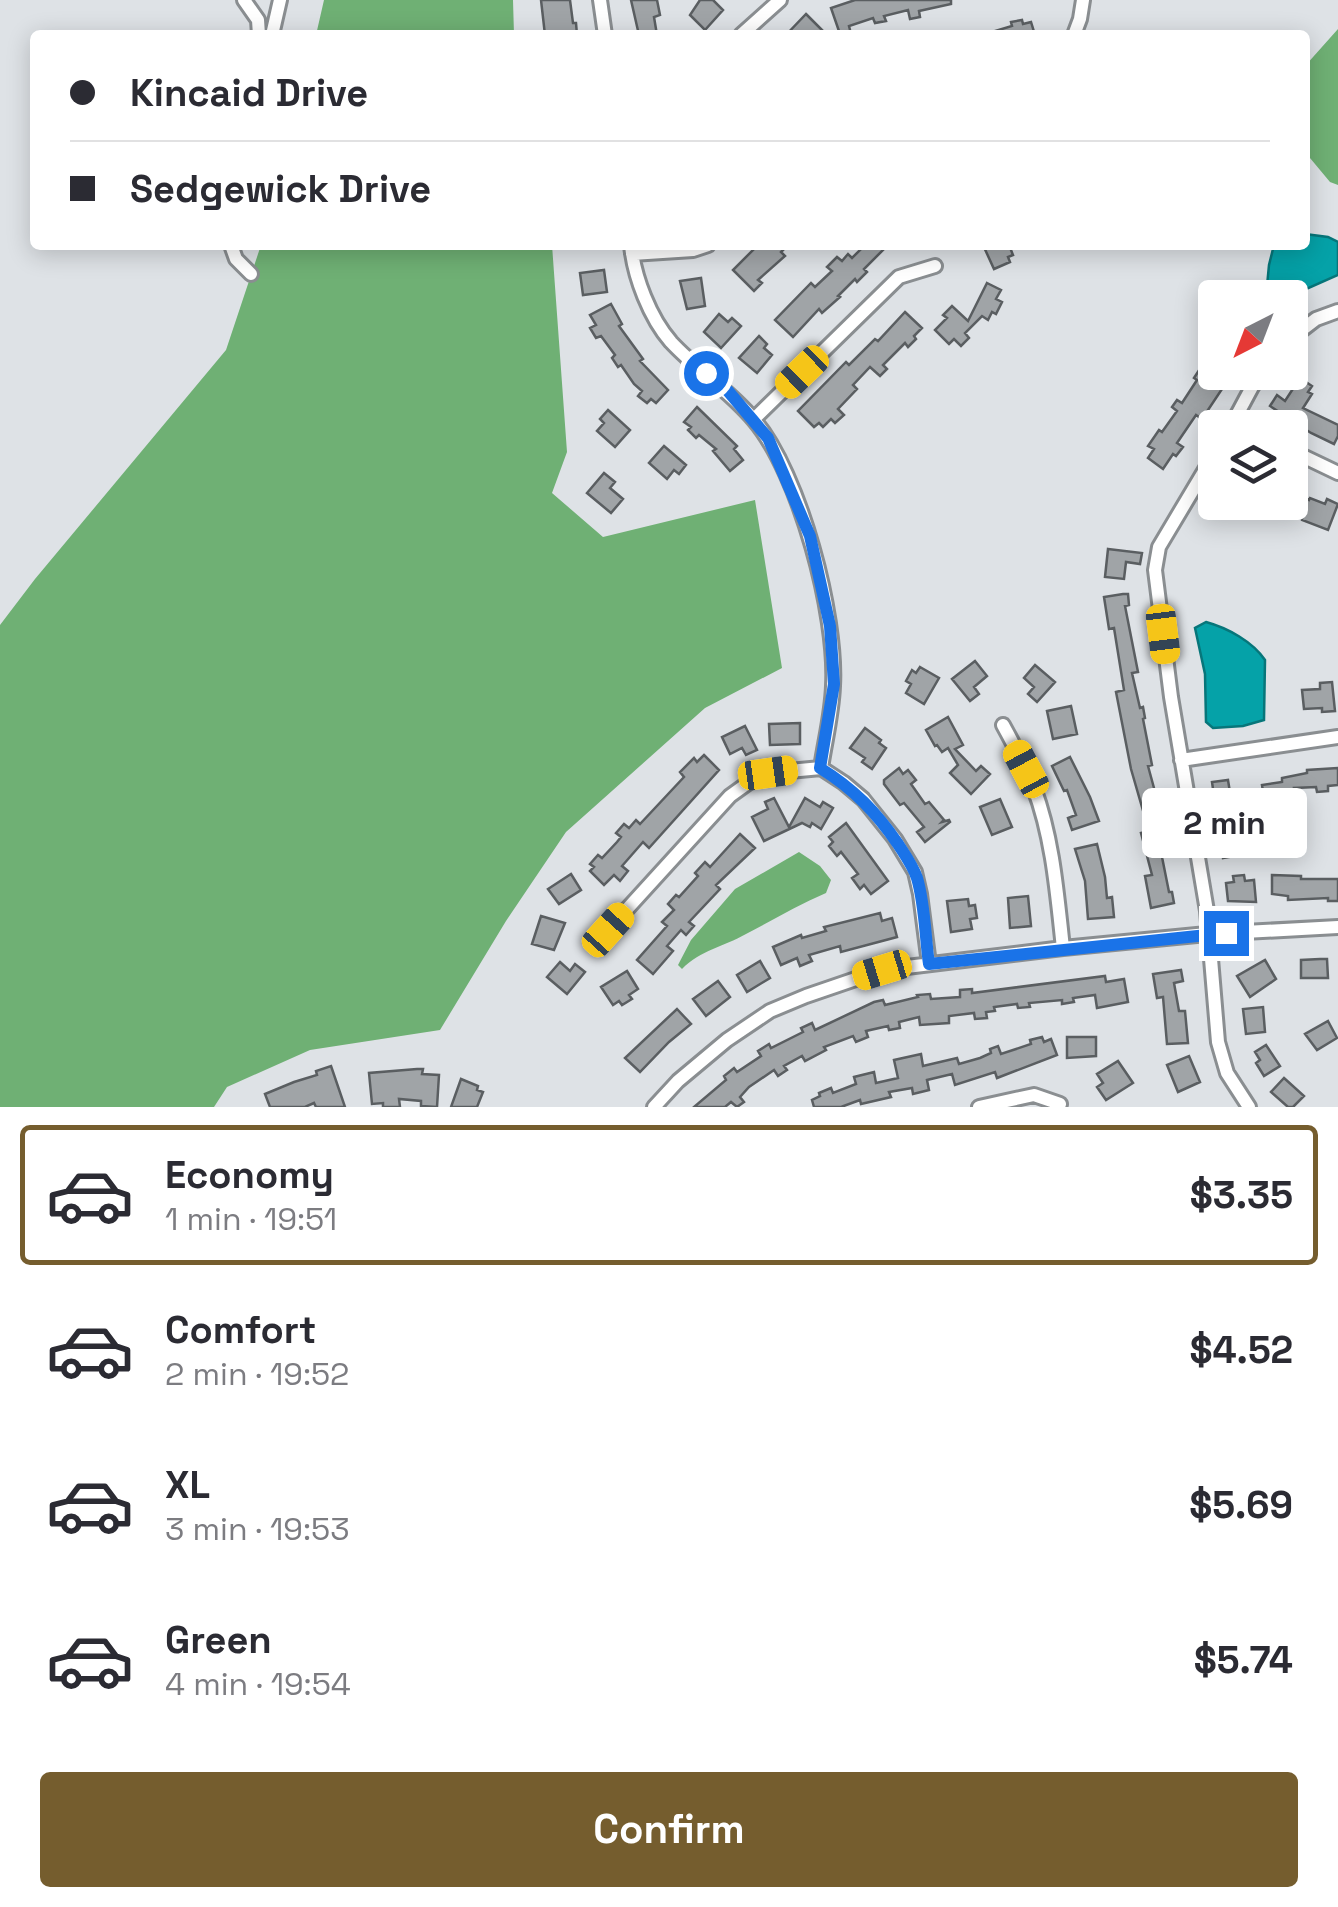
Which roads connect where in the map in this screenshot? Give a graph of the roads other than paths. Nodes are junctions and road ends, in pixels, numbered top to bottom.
1 (244, 0) edge
2 (280, 0) edge
3 (600, 0) edge
4 (780, 0) edge
5 (1083, 0) edge
6 (259, 30) edge
7 (273, 30) edge
8 (604, 30) edge
9 (747, 30) edge
10 (1075, 30) edge
11 (233, 250) edge
12 (631, 250) edge
13 (693, 250) edge
14 (935, 266) dead end
15 (251, 274) dead end
16 (1338, 311) edge
17 (1308, 325) edge
18 (754, 419) junction
19 (1308, 459) edge
20 (1338, 473) edge
21 (1198, 482) edge
22 (1003, 725) dead end
23 (1338, 737) edge
24 (1182, 760) junction
25 (820, 768) junction
26 (1338, 927) edge
27 (608, 930) dead end
28 (1208, 934) junction
29 (1063, 948) junction
30 (929, 964) junction
31 (1060, 1104) edge
32 (654, 1107) edge
33 (980, 1107) edge
34 (1249, 1107) edge

1 - 6 street
2 - 7 street
3 - 8 street
4 - 9 street
5 - 10 street
11 - 15 street
12 - 13 street
12 - 18 street
14 - 18 street
16 - 17 street
18 - 25 street
19 - 20 street
21 - 24 street
22 - 29 street
23 - 24 street
24 - 28 street
25 - 27 street
25 - 30 street
26 - 28 street
28 - 29 street
28 - 34 street
29 - 30 street
30 - 32 street
31 - 33 street

